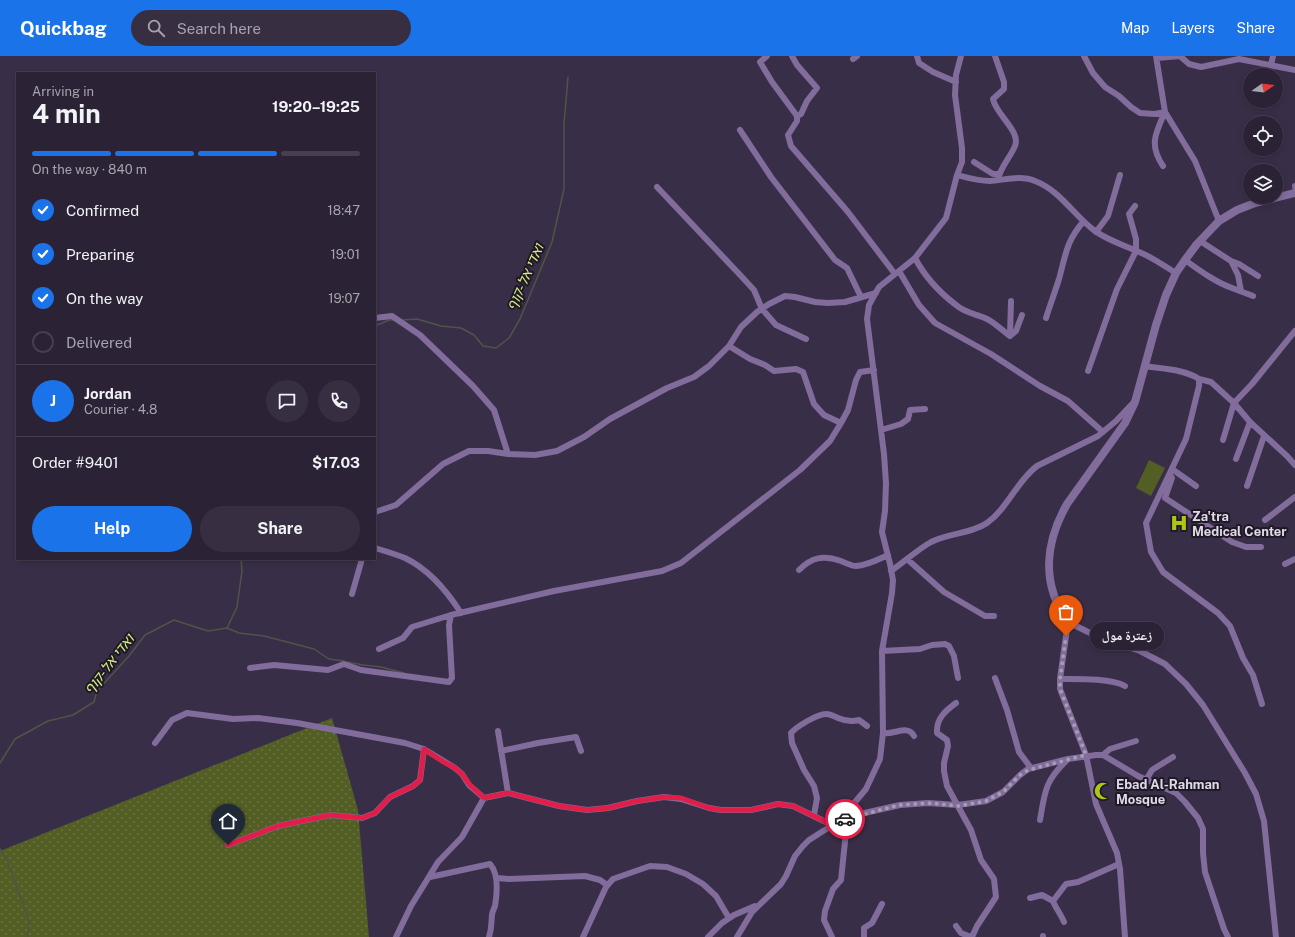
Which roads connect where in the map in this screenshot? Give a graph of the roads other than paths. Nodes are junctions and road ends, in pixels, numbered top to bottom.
1 (767, 56) edge
2 (792, 56) edge
3 (917, 56) edge
4 (961, 56) edge
5 (995, 56) edge
6 (1084, 56) edge
7 (1180, 56) edge
8 (1273, 56) edge
9 (1157, 57) edge
10 (1271, 65) junction
11 (1295, 70) edge
12 (956, 82) junction
13 (1164, 112) junction
14 (797, 116) junction
15 (740, 130) dead end
16 (974, 162) dead end
17 (1163, 166) dead end
18 (957, 175) junction
19 (1120, 175) dead end
20 (998, 177) junction
21 (657, 187) dead end
22 (1295, 193) edge
23 (1135, 206) dead end
24 (1219, 221) junction
25 (1083, 222) junction
26 (1096, 232) junction
27 (1200, 241) junction
28 (1136, 250) junction
29 (916, 258) junction
30 (1184, 260) junction
31 (1231, 261) junction
32 (897, 272) junction
33 (1176, 273) junction
34 (1258, 276) dead end
35 (1241, 291) junction
36 (876, 293) junction
37 (1253, 296) dead end
38 (861, 297) junction
39 (1011, 301) dead end
40 (762, 309) junction
41 (1022, 315) dead end
42 (376, 318) edge
43 (1046, 318) dead end
44 (1295, 331) edge
45 (1010, 336) junction
46 (806, 339) dead end
47 (729, 346) junction
48 (1144, 366) junction
49 (874, 370) junction
50 (1088, 372) dead end
51 (1199, 379) junction
52 (1135, 402) junction
53 (1234, 403) junction
54 (925, 409) dead end
55 (1250, 422) junction
56 (841, 423) junction
57 (881, 430) junction
58 (1103, 432) junction
59 (1264, 436) junction
60 (1223, 440) dead end
61 (508, 454) junction
62 (1236, 459) dead end
63 (1295, 465) edge
64 (1171, 471) junction
65 (1196, 486) dead end
66 (1247, 486) dead end
67 (1295, 497) edge
68 (376, 512) edge
69 (1265, 520) dead end
70 (1261, 547) dead end
71 (376, 548) edge
72 (888, 555) junction
73 (907, 559) junction
74 (1295, 559) edge
75 (362, 560) edge
76 (1285, 564) dead end
77 (799, 570) dead end
78 (891, 571) junction
79 (352, 594) dead end
80 (461, 613) junction
81 (451, 615) junction
82 (994, 616) dead end
83 (1068, 622) junction
84 (379, 649) dead end
85 (882, 651) junction
86 (250, 668) dead end
87 (958, 678) dead end
88 (995, 678) dead end
89 (1060, 679) junction
90 (1125, 686) dead end
91 (956, 703) dead end
92 (1262, 704) dead end
93 (867, 726) dead end
94 (498, 730) dead end
95 (883, 733) junction
96 (914, 736) dead end
97 (1136, 741) dead end
98 (155, 743) dead end
99 (424, 749) junction
100 (501, 751) junction
101 (581, 751) dead end
102 (1086, 755) junction
103 (1103, 755) junction
104 (1173, 757) dead end
105 (1068, 759) junction
106 (1032, 768) junction
107 (1146, 780) junction
108 (508, 793) junction
109 (484, 798) junction
110 (958, 806) junction
111 (814, 816) junction
112 (851, 816) junction
113 (1040, 820) dead end
114 (839, 821) junction
115 (832, 825) junction
116 (228, 845) dead end
117 (1119, 864) junction
118 (430, 877) junction
119 (497, 878) junction
120 (607, 885) junction
121 (1030, 898) dead end
122 (1053, 901) junction
123 (882, 904) dead end
124 (757, 906) junction
125 (729, 918) junction
126 (1064, 922) dead end
127 (956, 926) dead end
128 (396, 937) edge
129 (489, 937) edge
130 (583, 937) edge
131 (708, 937) edge
132 (737, 937) edge
133 (832, 937) edge
134 (864, 937) edge
135 (972, 937) edge
136 (1125, 937) edge
137 (1228, 937) edge
138 (1276, 937) edge

1 - 14 street
2 - 14 street
3 - 12 street
4 - 12 street
5 - 20 street
6 - 13 street
7 - 9 street
7 - 10 street
8 - 10 street
9 - 13 street
10 - 11 street
12 - 18 street
13 - 17 street
13 - 24 street
14 - 32 street
15 - 38 street
16 - 20 street
18 - 20 street
18 - 29 street
19 - 26 street
20 - 25 street
21 - 40 street
22 - 24 street
23 - 28 street
24 - 27 street
25 - 26 street
25 - 43 street
26 - 28 street
27 - 30 street
27 - 31 street
28 - 33 street
28 - 50 street
29 - 32 street
29 - 45 street
30 - 33 street
30 - 35 street
31 - 34 street
31 - 35 street
32 - 36 street
32 - 58 street
33 - 48 street
35 - 37 street
36 - 38 street
36 - 49 street
38 - 40 street
39 - 45 street
40 - 46 street
40 - 47 street
41 - 45 street
42 - 61 street
44 - 53 street
47 - 56 street
47 - 61 street
48 - 51 street
48 - 52 street
49 - 56 street
49 - 57 street
51 - 53 street
51 - 64 street
52 - 58 street
52 - 83 street
53 - 55 street
53 - 60 street
54 - 57 street
55 - 59 street
55 - 62 street
56 - 80 street
57 - 72 street
58 - 73 street
59 - 63 street
59 - 66 street
61 - 68 street
64 - 65 street
64 - 70 street
64 - 92 street
67 - 69 street
71 - 80 street
72 - 77 street
72 - 78 street
73 - 78 street
73 - 82 street
74 - 76 street
75 - 79 street
78 - 85 street
80 - 81 street
81 - 84 street
81 - 86 street
83 - 89 street
83 - 138 street
85 - 87 street
85 - 95 street
88 - 106 street
89 - 90 street
89 - 102 street
91 - 110 street
93 - 111 street
94 - 100 street
95 - 96 street
95 - 114 street
97 - 103 street
98 - 99 street
99 - 109 street
99 - 116 street
100 - 101 street
100 - 108 street
102 - 103 street
102 - 105 street
102 - 117 street
103 - 107 street
104 - 107 street
105 - 106 street
105 - 113 street
106 - 110 street
107 - 137 street
108 - 109 street
108 - 111 street
109 - 118 street
110 - 112 street
110 - 135 street
111 - 115 street
112 - 114 street
112 - 133 street
114 - 115 street
115 - 124 street
117 - 122 street
117 - 136 street
118 - 119 street
118 - 128 street
119 - 120 street
119 - 129 street
120 - 125 street
120 - 130 street
121 - 122 street
122 - 126 street
123 - 134 street
124 - 125 street
124 - 132 street
125 - 131 street
127 - 135 street

